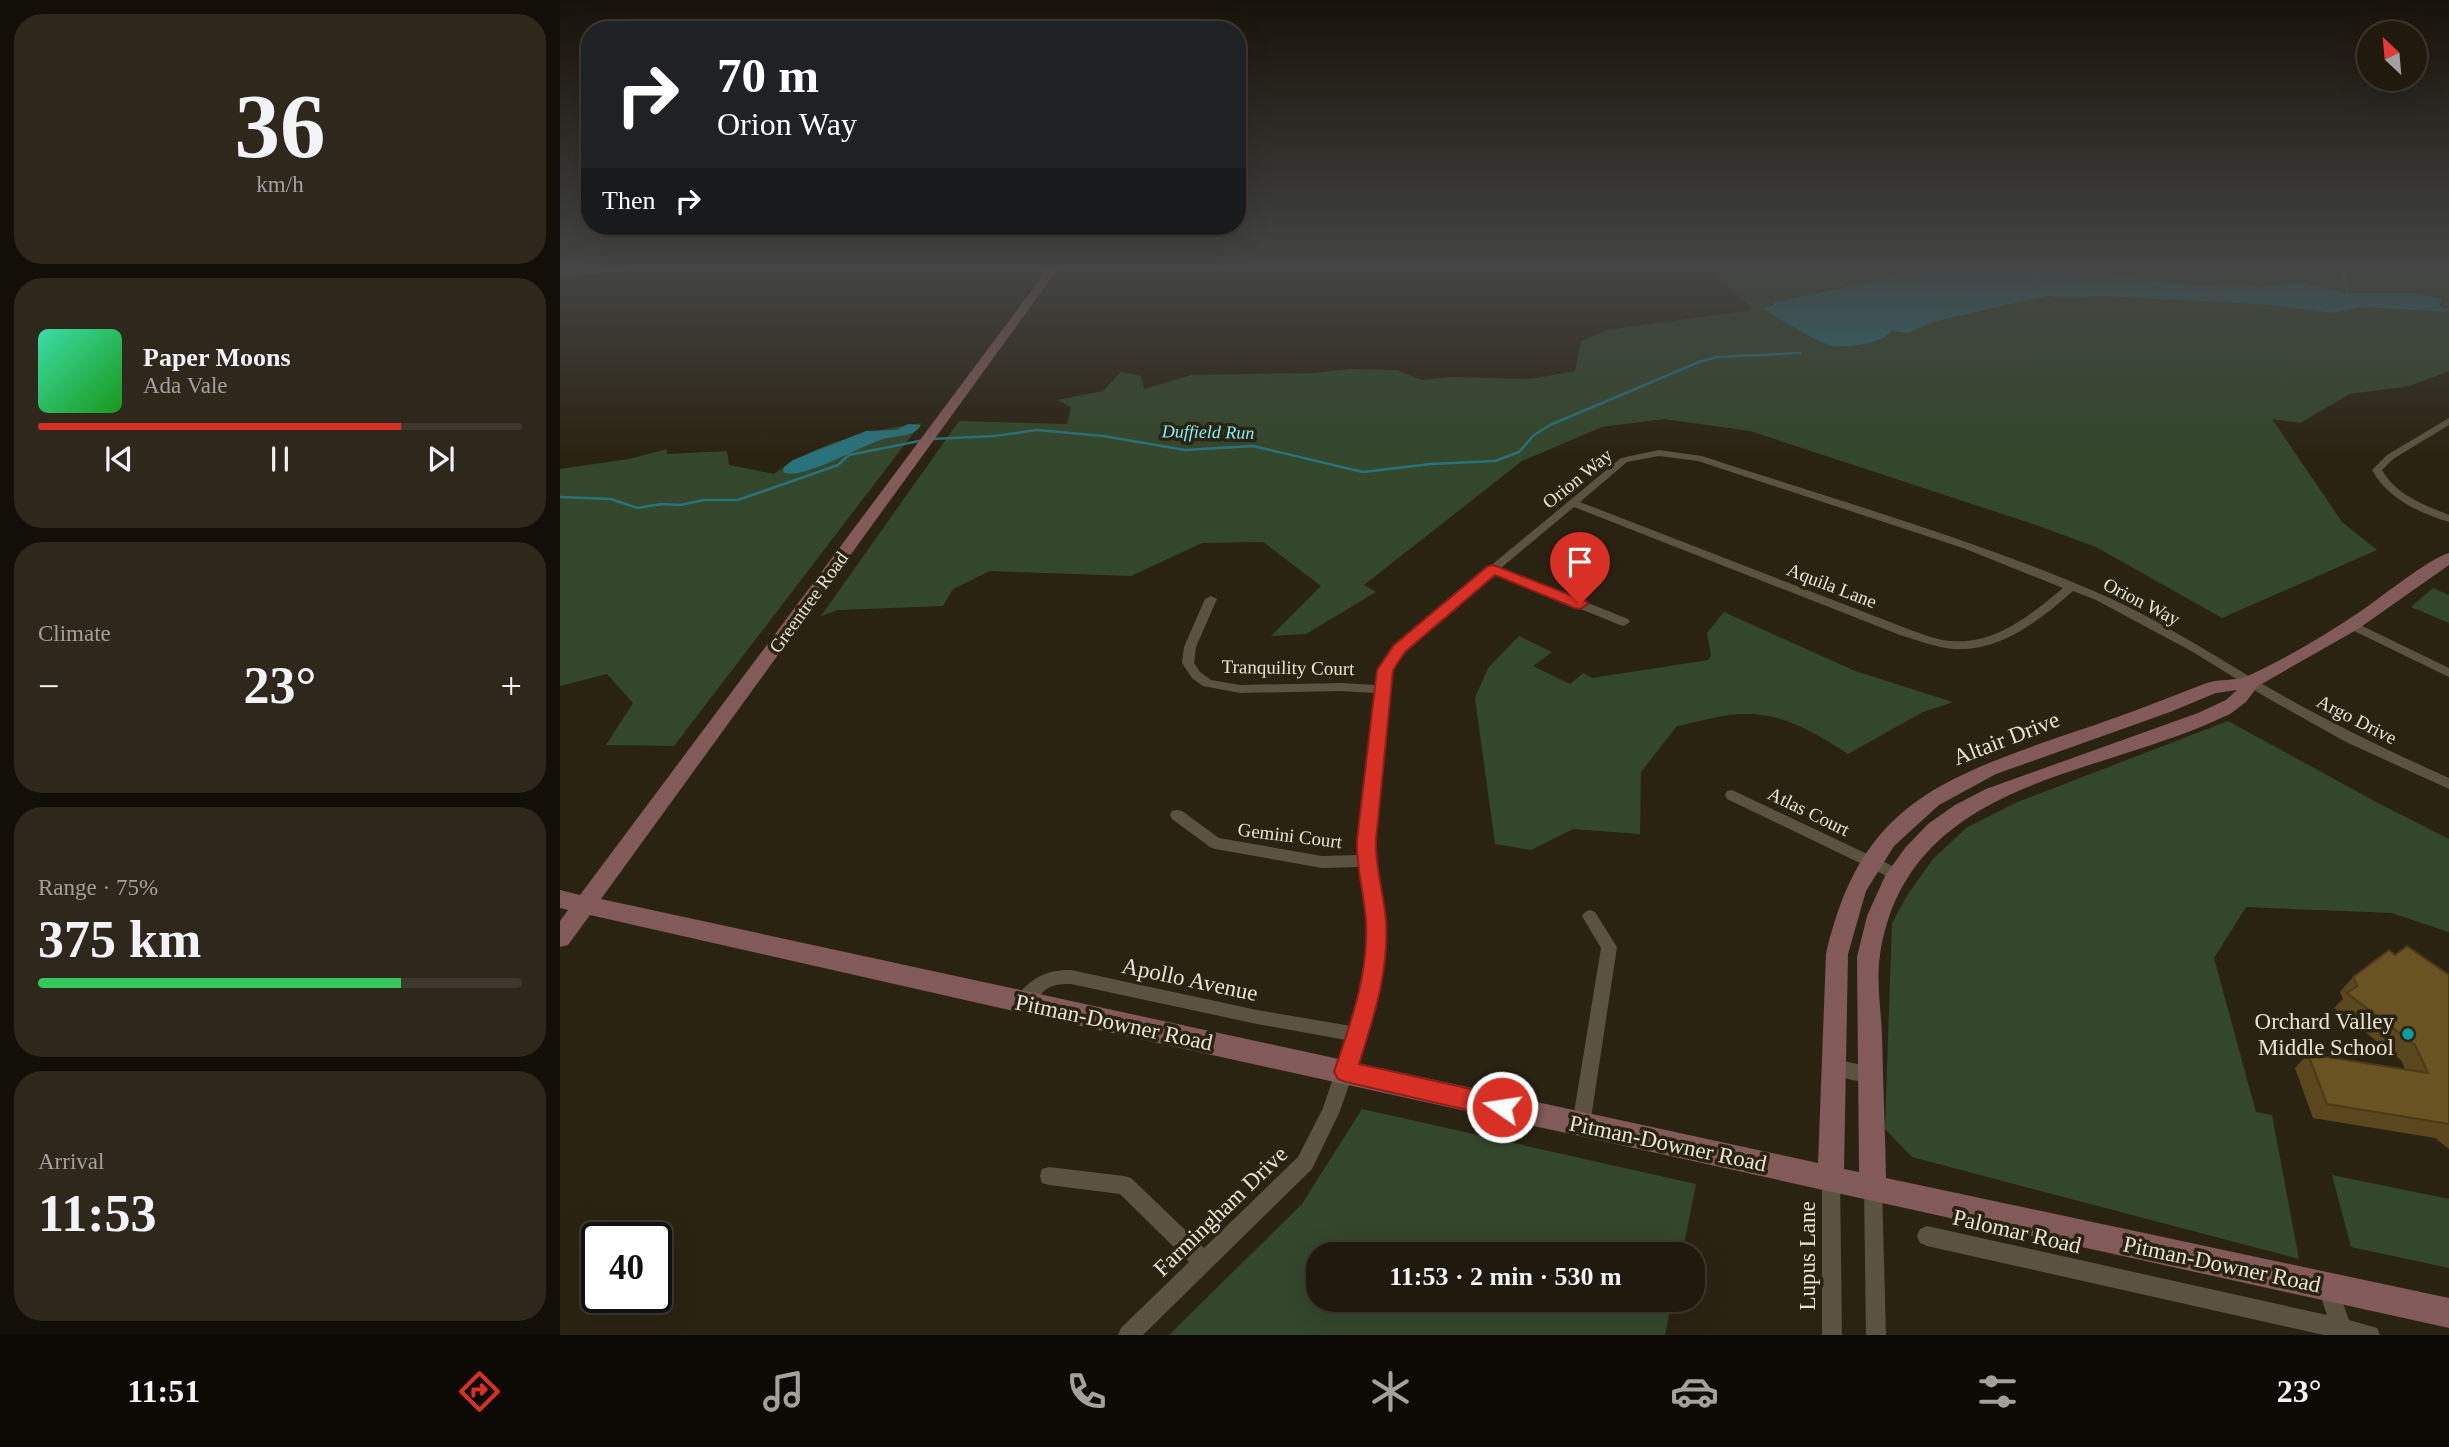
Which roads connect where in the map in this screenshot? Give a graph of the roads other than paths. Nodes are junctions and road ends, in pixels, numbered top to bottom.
1 (1010, 328) edge
2 (2449, 421) edge
3 (1572, 503) junction
4 (2449, 519) edge
5 (2449, 558) edge
6 (1493, 569) junction
7 (2072, 586) junction
8 (1211, 598) dead end
9 (1624, 622) dead end
10 (2352, 625) junction
11 (2449, 673) edge
12 (2251, 682) junction
13 (1381, 689) junction
14 (2449, 784) edge
15 (1732, 795) dead end
16 (1177, 815) dead end
17 (1366, 860) junction
18 (1870, 862) junction
19 (1896, 874) junction
20 (560, 899) edge
21 (585, 903) junction
22 (1590, 916) dead end
23 (560, 938) edge
24 (1023, 1003) junction
25 (1358, 1035) junction
26 (1834, 1067) junction
27 (1346, 1072) junction
28 (1870, 1074) junction
29 (1580, 1125) junction
30 (1049, 1176) dead end
31 (1831, 1177) junction
32 (1873, 1188) junction
33 (1927, 1236) dead end
34 (1203, 1261) junction
35 (2327, 1287) junction
36 (2449, 1313) edge
37 (2342, 1329) junction
38 (1128, 1335) edge
39 (1832, 1335) edge
40 (1876, 1335) edge
41 (2370, 1335) edge

1 - 21 street, Greentree Road
2 - 4 street
3 - 6 street, Orion Way
3 - 7 street, Orion Way
3 - 7 street, Aquila Lane
5 - 10 street, Altair Drive
6 - 9 street
6 - 13 street, Orion Way
7 - 12 street, Orion Way
8 - 13 street, Tranquility Court
10 - 11 street
10 - 12 street, Altair Drive
12 - 14 street, Argo Drive
12 - 18 street, Altair Drive
12 - 19 street, Altair Drive
13 - 17 street, Orion Way
15 - 18 street, Atlas Court
16 - 17 street, Gemini Court
17 - 25 street, Orion Way
18 - 19 street, Atlas Court
18 - 26 street, Altair Drive
19 - 28 street, Altair Drive
20 - 21 street, Pitman-Downer Road
21 - 23 street, Greentree Road
21 - 24 street, Pitman-Downer Road
22 - 29 street
24 - 25 street, Apollo Avenue
24 - 27 street, Pitman-Downer Road
25 - 27 street, Orion Way
26 - 28 street
26 - 31 street, Altair Drive
27 - 29 street, Pitman-Downer Road
27 - 34 street, Farmingham Drive
28 - 32 street, Altair Drive
29 - 31 street, Pitman-Downer Road
30 - 34 street
31 - 32 street, Pitman-Downer Road
31 - 39 street, Lupus Lane
32 - 35 street, Pitman-Downer Road
32 - 40 street
33 - 37 street, Palomar Road
34 - 38 street, Farmingham Drive
35 - 36 street, Pitman-Downer Road
35 - 37 street
37 - 41 street, Palomar Road

